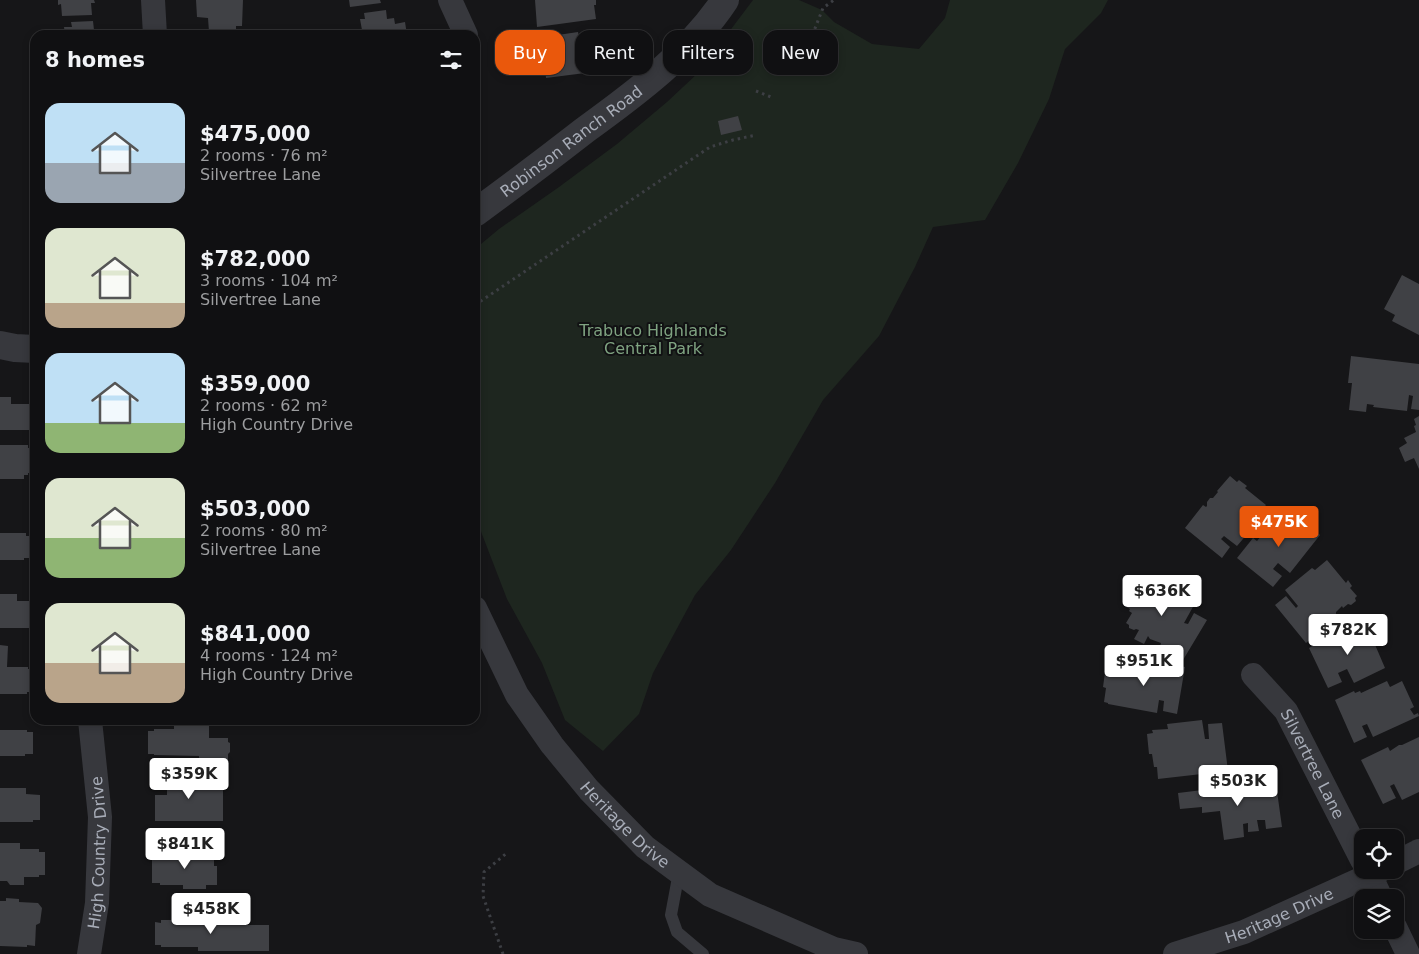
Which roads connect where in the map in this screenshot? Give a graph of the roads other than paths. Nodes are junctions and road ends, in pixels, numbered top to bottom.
1 (153, 0) edge
2 (450, 0) edge
3 (725, 0) edge
4 (154, 30) edge
5 (464, 30) edge
6 (480, 209) edge
7 (0, 345) edge
8 (30, 349) edge
9 (480, 618) edge
10 (1253, 675) dead end
11 (91, 725) edge
12 (1354, 839) edge
13 (1419, 851) edge
14 (1404, 858) edge
15 (679, 872) junction
16 (1354, 877) edge
17 (1400, 939) edge
18 (89, 954) edge
19 (702, 954) edge
20 (856, 954) edge
21 (1175, 954) edge
22 (1408, 954) edge

1 - 4 street
2 - 5 street
3 - 6 street, Robinson Ranch Road
7 - 8 street
9 - 15 street, Heritage Drive
10 - 12 street, Silvertree Lane
11 - 18 street, High Country Drive
13 - 14 street
15 - 19 lane
15 - 20 street, Heritage Drive
16 - 21 street, Heritage Drive
17 - 22 street

